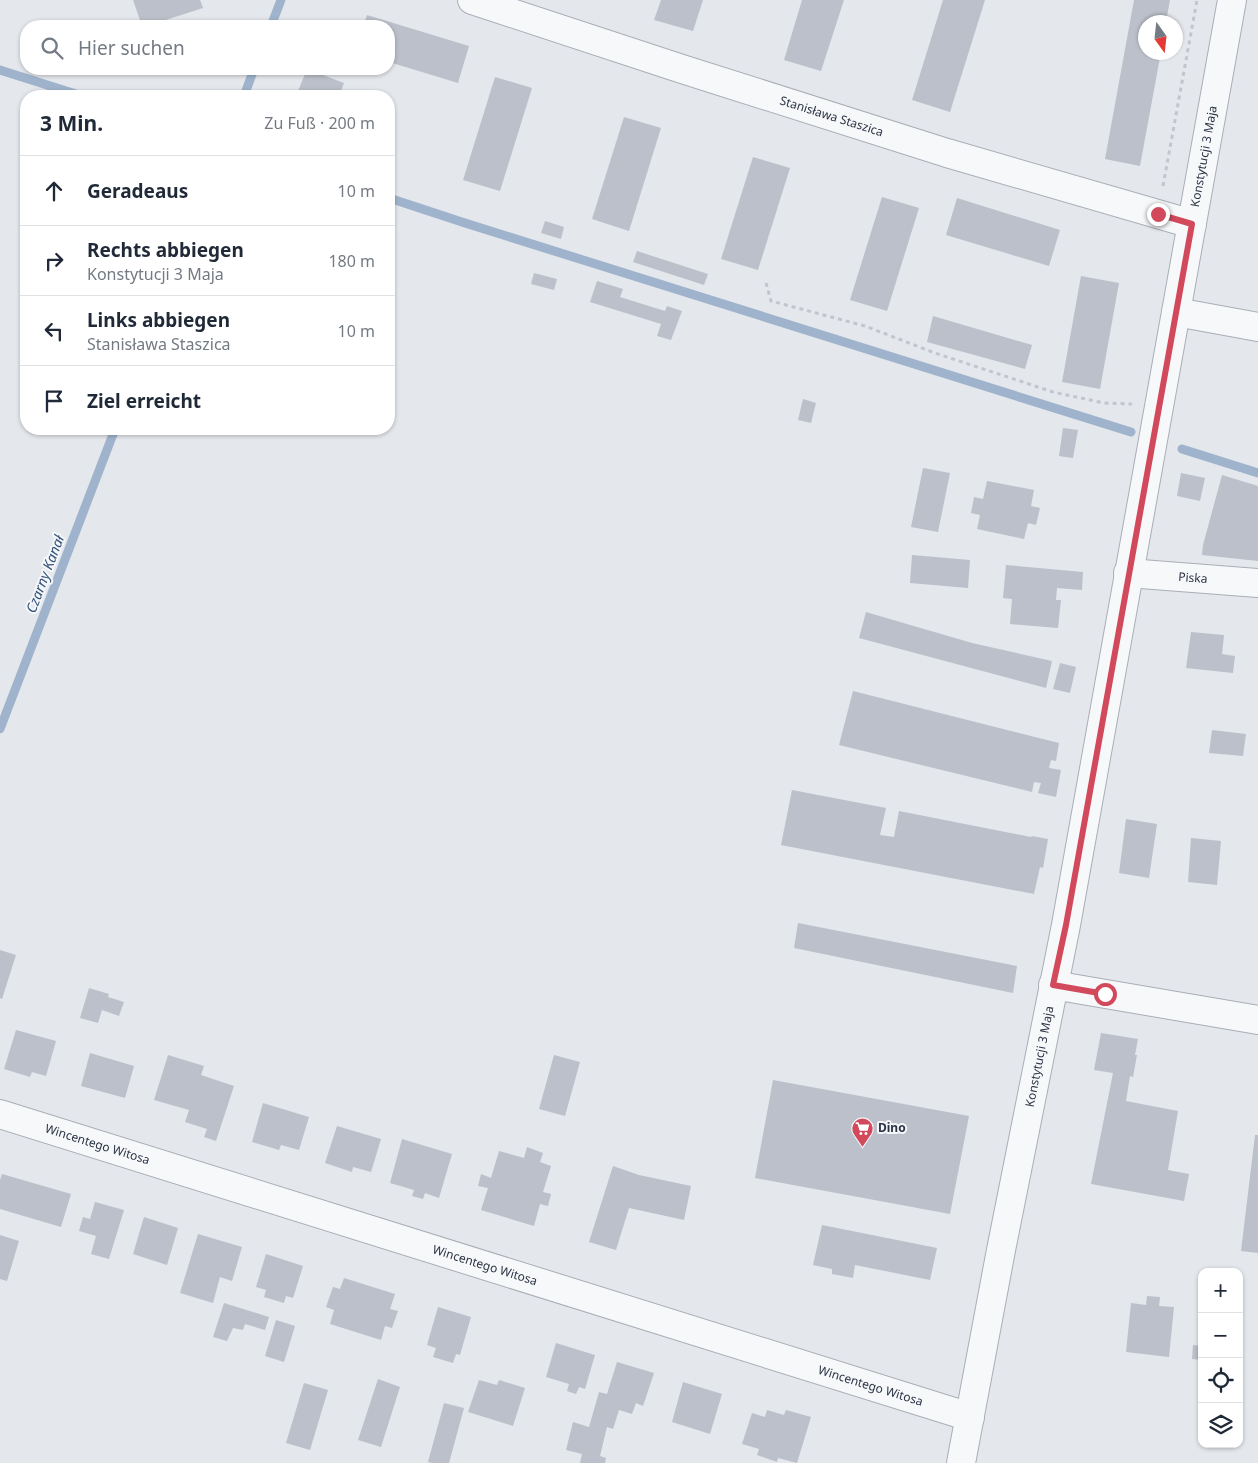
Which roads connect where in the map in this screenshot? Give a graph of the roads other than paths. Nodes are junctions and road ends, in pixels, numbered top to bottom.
1 (472, 0) edge
2 (1232, 0) edge
3 (1192, 224) junction
4 (1176, 312) junction
5 (1258, 327) edge
6 (1128, 573) junction
7 (1258, 583) edge
8 (1053, 985) junction
9 (1258, 1020) edge
10 (0, 1114) edge
11 (970, 1417) junction
12 (961, 1463) edge

1 - 3 street, Stanisława Staszica
2 - 3 street, Konstytucji 3 Maja
3 - 4 street, Konstytucji 3 Maja
4 - 5 street
4 - 6 street, Konstytucji 3 Maja
6 - 7 street, Piska
6 - 8 street, Konstytucji 3 Maja
8 - 9 street
8 - 11 street, Konstytucji 3 Maja
10 - 11 street, Wincentego Witosa
11 - 12 street, Konstytucji 3 Maja

